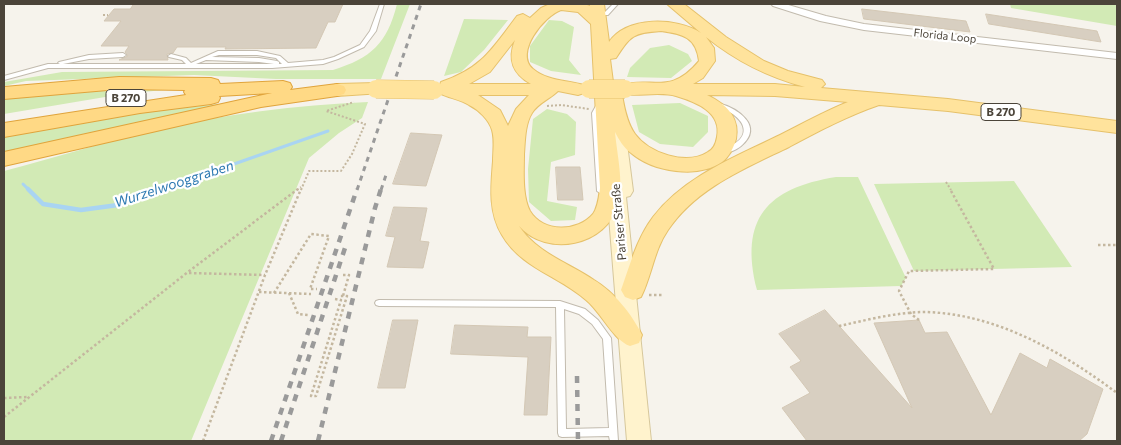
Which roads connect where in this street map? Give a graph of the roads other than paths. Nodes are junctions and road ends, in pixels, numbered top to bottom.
1 (382, 4) edge
2 (539, 4) edge
3 (675, 4) edge
4 (776, 4) edge
5 (605, 10) edge
6 (610, 54) junction
7 (123, 55) dead end
8 (171, 56) dead end
9 (1117, 56) edge
10 (190, 65) junction
11 (287, 65) junction
12 (48, 66) junction
13 (4, 78) edge
14 (249, 87) junction
15 (673, 88) junction
16 (337, 90) junction
17 (440, 90) junction
18 (602, 91) junction
19 (4, 94) edge
20 (548, 97) junction
21 (884, 99) junction
22 (4, 119) edge
23 (1117, 127) edge
24 (4, 130) edge
25 (4, 159) edge
26 (605, 212) junction
27 (620, 233) junction
28 (640, 293) junction
29 (379, 303) dead end
30 (560, 304) junction
31 (630, 335) junction
32 (614, 437) edge
33 (640, 441) edge
34 (649, 441) edge

1 - 11 lane
2 - 17 main road
3 - 21 main road
4 - 9 street, Florida Loop
5 - 6 main road, Pariser Straße
5 - 18 main road, Pariser Straße
5 - 18 main road
6 - 15 main road
6 - 18 main road, Pariser Straße
7 - 12 lane
8 - 10 lane
10 - 11 lane
10 - 11 lane
10 - 12 lane
12 - 13 lane
14 - 16 highway, B 270
14 - 19 highway
14 - 22 highway, B 270
15 - 18 main road, B 270
15 - 18 main road
15 - 21 main road, B 270
16 - 17 main road, B 270, bridge
16 - 24 highway, B 270
16 - 25 highway
17 - 20 main road, B 270
17 - 31 main road
18 - 20 main road, B 270
18 - 26 main road
18 - 27 main road, Pariser Straße
18 - 28 main road, Pariser Straße
20 - 26 main road
21 - 23 main road, B 270
21 - 28 main road
26 - 27 lane
27 - 31 main road, Pariser Straße
28 - 34 main road, Pariser Straße
29 - 30 lane
30 - 32 lane
30 - 32 lane
31 - 33 main road, Pariser Straße

